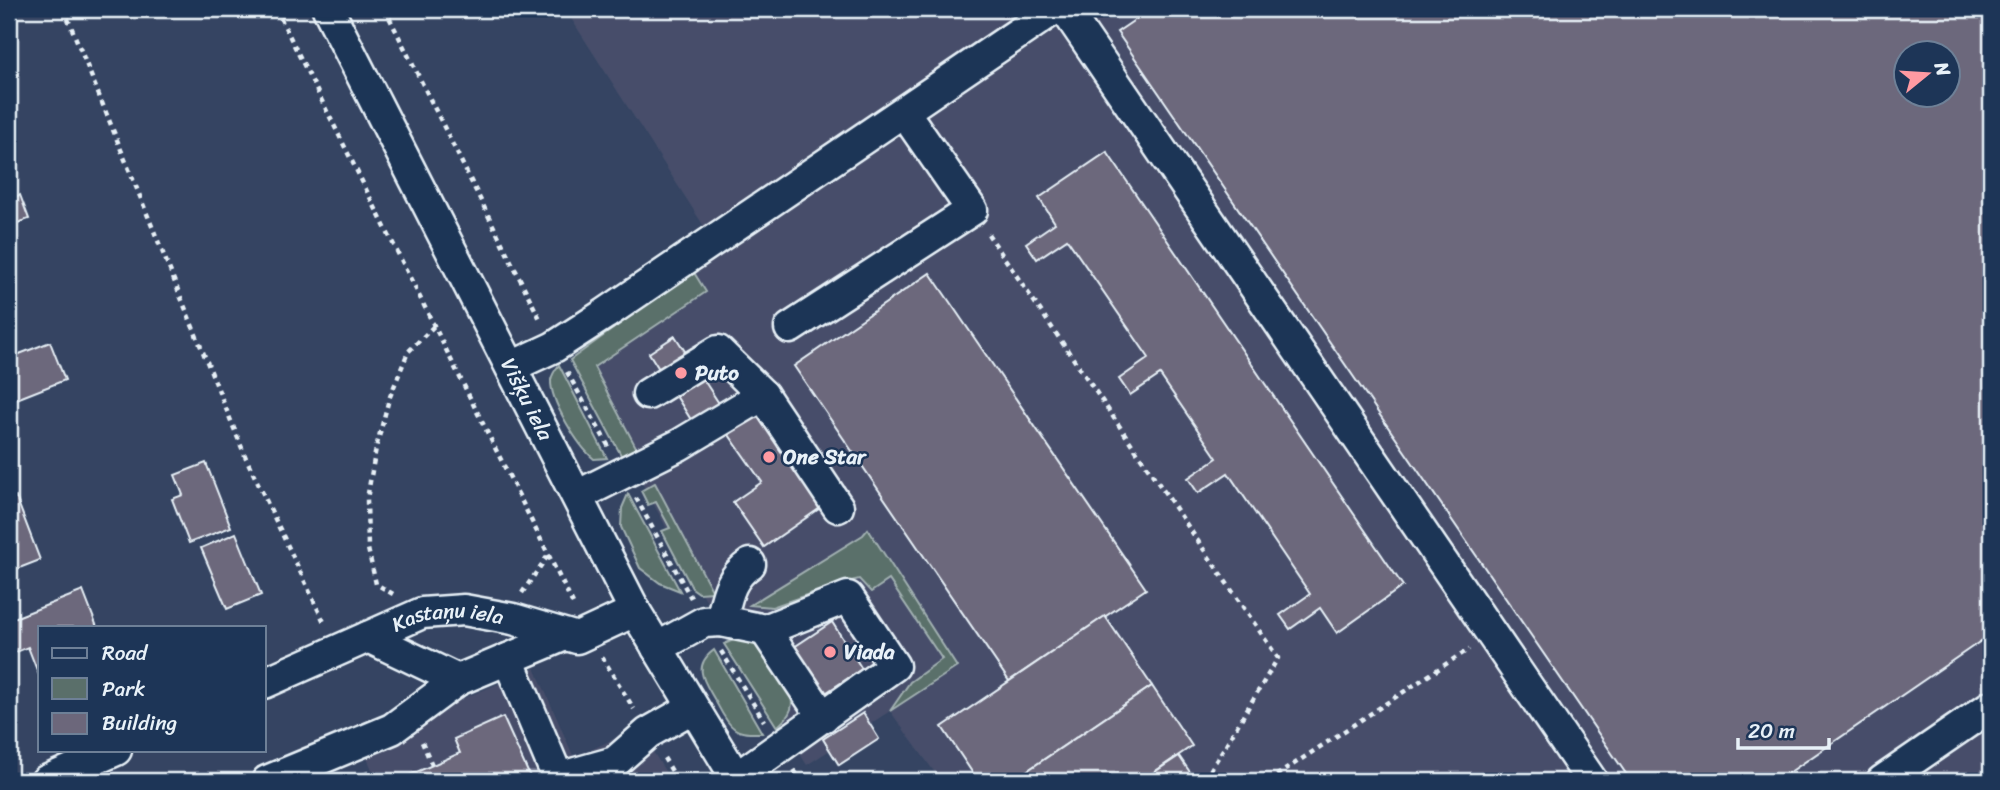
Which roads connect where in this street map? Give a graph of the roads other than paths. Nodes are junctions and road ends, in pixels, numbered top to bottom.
1 (328, 9) edge
2 (1054, 9) edge
3 (1065, 9) edge
4 (904, 112) junction
5 (790, 328) dead end
6 (511, 367) junction
7 (648, 394) dead end
8 (763, 394) junction
9 (577, 496) junction
10 (838, 507) dead end
11 (750, 565) dead end
12 (635, 611) junction
13 (713, 622) junction
14 (765, 630) junction
15 (576, 634) junction
16 (369, 637) junction
17 (657, 648) junction
18 (508, 659) junction
19 (458, 680) junction
20 (266, 682) edge
21 (1991, 706) edge
22 (692, 708) junction
23 (823, 717) junction
24 (111, 752) edge
25 (737, 780) edge
26 (46, 781) edge
27 (267, 781) edge
28 (1592, 781) edge
29 (1882, 781) edge

1 - 6 street, Višķu iela
2 - 4 street
3 - 28 street
4 - 5 street
4 - 6 street
6 - 9 street, Višķu iela
7 - 8 street
8 - 9 street
8 - 10 street
9 - 12 street, Višķu iela
11 - 13 street
12 - 15 street
12 - 17 street, Višķu iela
13 - 14 street
13 - 17 street
14 - 23 street
14 - 23 street
15 - 16 street, Kastaņu iela
15 - 18 street
16 - 19 street
16 - 20 street, Kastaņu iela
17 - 22 street, Višķu iela
18 - 19 street
18 - 22 street
19 - 27 street
21 - 29 street
22 - 25 street, Višķu iela
23 - 25 street
24 - 26 street

